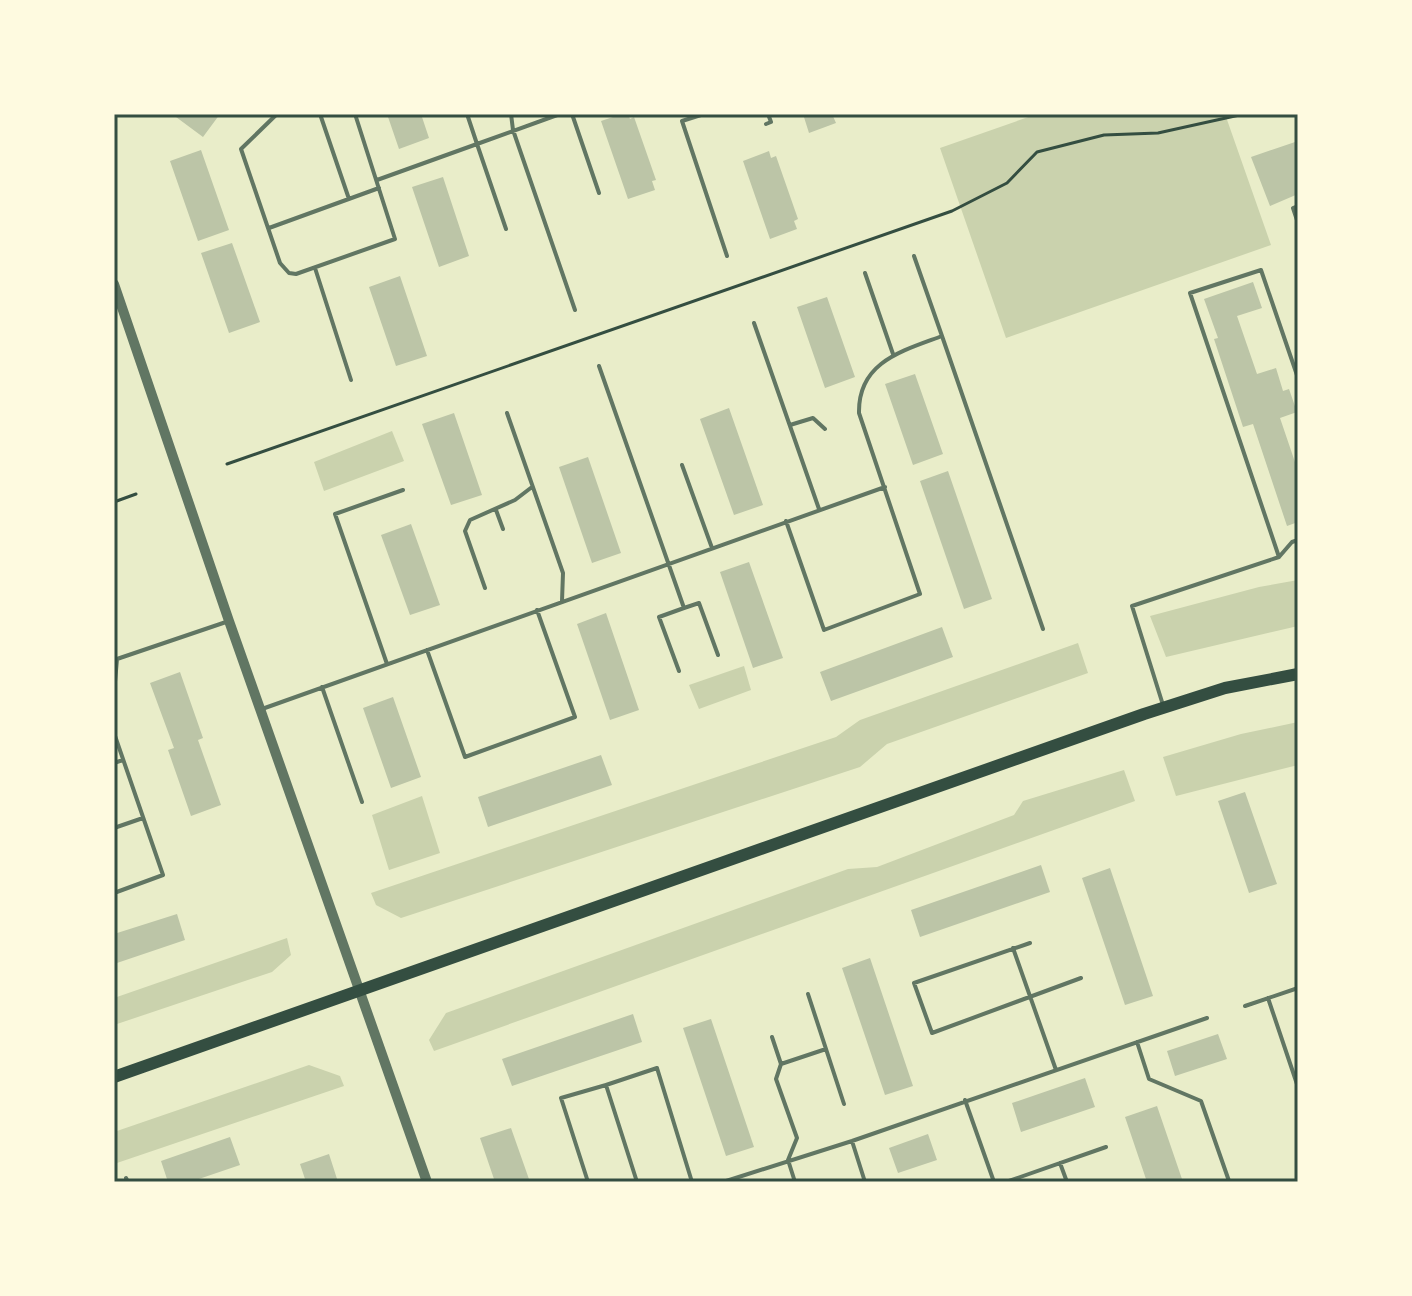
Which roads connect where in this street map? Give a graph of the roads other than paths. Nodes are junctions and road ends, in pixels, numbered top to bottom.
1 (277, 114) edge
2 (320, 114) edge
3 (355, 114) edge
4 (467, 114) edge
5 (511, 114) edge
6 (560, 114) edge
7 (572, 114) edge
8 (680, 114) edge
9 (704, 114) edge
10 (768, 114) edge
11 (682, 121) junction
12 (766, 124) dead end
13 (513, 130) junction
14 (477, 144) junction
15 (377, 180) junction
16 (379, 188) junction
17 (599, 193) dead end
18 (349, 199) junction
19 (1298, 206) edge
20 (1298, 223) edge
21 (268, 228) junction
22 (506, 229) dead end
23 (727, 256) dead end
24 (914, 256) dead end
25 (315, 268) junction
26 (865, 273) dead end
27 (114, 284) edge
28 (575, 310) dead end
29 (754, 323) dead end
30 (942, 336) junction
31 (893, 354) junction
32 (599, 366) dead end
33 (1298, 378) edge
34 (351, 380) dead end
35 (507, 413) dead end
36 (790, 425) junction
37 (825, 429) dead end
38 (682, 465) dead end
39 (532, 487) junction
40 (885, 487) junction
41 (403, 490) dead end
42 (819, 509) junction
43 (496, 510) junction
44 (786, 521) junction
45 (503, 529) dead end
46 (1298, 540) edge
47 (712, 548) junction
48 (1279, 557) junction
49 (669, 563) junction
50 (485, 588) dead end
51 (562, 601) junction
52 (684, 608) junction
53 (537, 610) junction
54 (229, 621) junction
55 (1043, 629) dead end
56 (427, 650) junction
57 (718, 655) dead end
58 (115, 659) edge
59 (387, 664) junction
60 (679, 671) dead end
61 (1298, 674) edge
62 (322, 687) junction
63 (114, 693) edge
64 (1163, 707) junction
65 (260, 710) junction
66 (114, 733) edge
67 (123, 760) junction
68 (114, 763) edge
69 (362, 802) dead end
70 (143, 818) junction
71 (114, 828) edge
72 (114, 893) edge
73 (1030, 943) dead end
74 (1013, 948) junction
75 (1081, 978) dead end
76 (1298, 988) edge
77 (359, 991) junction
78 (808, 994) dead end
79 (1031, 998) junction
80 (1268, 998) junction
81 (1245, 1006) dead end
82 (1207, 1018) dead end
83 (772, 1037) dead end
84 (1137, 1042) junction
85 (826, 1049) junction
86 (781, 1064) junction
87 (1056, 1070) junction
88 (114, 1077) edge
89 (606, 1085) junction
90 (1298, 1087) edge
91 (965, 1100) junction
92 (844, 1104) dead end
93 (852, 1141) junction
94 (1106, 1147) dead end
95 (788, 1160) junction
96 (1060, 1163) junction
97 (1229, 1181) edge
98 (427, 1182) edge
99 (588, 1182) edge
100 (637, 1182) edge
101 (692, 1182) edge
102 (723, 1182) edge
103 (795, 1182) edge
104 (865, 1182) edge
105 (994, 1182) edge
106 (1006, 1182) edge
107 (1067, 1182) edge

1 - 21 lane
2 - 18 lane
3 - 15 lane
4 - 14 lane
5 - 13 lane
6 - 13 lane
7 - 17 lane
8 - 11 lane
9 - 11 lane
10 - 12 lane
11 - 23 lane
13 - 14 lane
13 - 28 lane
14 - 15 lane
14 - 22 lane
15 - 16 lane
16 - 18 lane
16 - 25 lane
18 - 21 lane
19 - 20 lane
21 - 25 lane
24 - 30 lane
25 - 34 lane
26 - 31 lane
27 - 54 street
29 - 36 lane
30 - 31 lane
30 - 55 lane
31 - 40 lane
32 - 49 lane
33 - 48 lane
35 - 39 lane
36 - 37 lane
36 - 42 lane
38 - 47 lane
39 - 43 lane
39 - 51 lane
40 - 42 lane
40 - 44 lane
41 - 59 lane
42 - 44 lane
43 - 45 lane
43 - 50 lane
44 - 47 lane
46 - 48 lane
47 - 49 lane
48 - 64 lane
49 - 51 lane
49 - 52 lane
51 - 53 lane
52 - 57 lane
52 - 60 lane
53 - 56 lane
53 - 56 lane
54 - 58 lane
54 - 65 street
56 - 59 lane
58 - 63 lane
59 - 62 lane
61 - 64 main road
62 - 65 lane
62 - 69 lane
64 - 77 main road
65 - 77 street
66 - 67 lane
67 - 68 lane
67 - 70 lane
70 - 71 lane
70 - 72 lane
73 - 74 lane
74 - 79 lane
74 - 79 lane
75 - 79 lane
76 - 80 lane
77 - 88 main road
77 - 98 street
78 - 85 lane
79 - 87 lane
80 - 81 lane
80 - 90 lane
82 - 84 lane
83 - 86 lane
84 - 87 lane
84 - 97 lane
85 - 86 lane
85 - 92 lane
86 - 95 lane
87 - 91 lane
89 - 99 lane
89 - 100 lane
89 - 101 lane
91 - 93 lane
91 - 105 lane
93 - 95 lane
93 - 104 lane
94 - 96 lane
95 - 102 lane
95 - 103 lane
96 - 106 lane
96 - 107 lane

